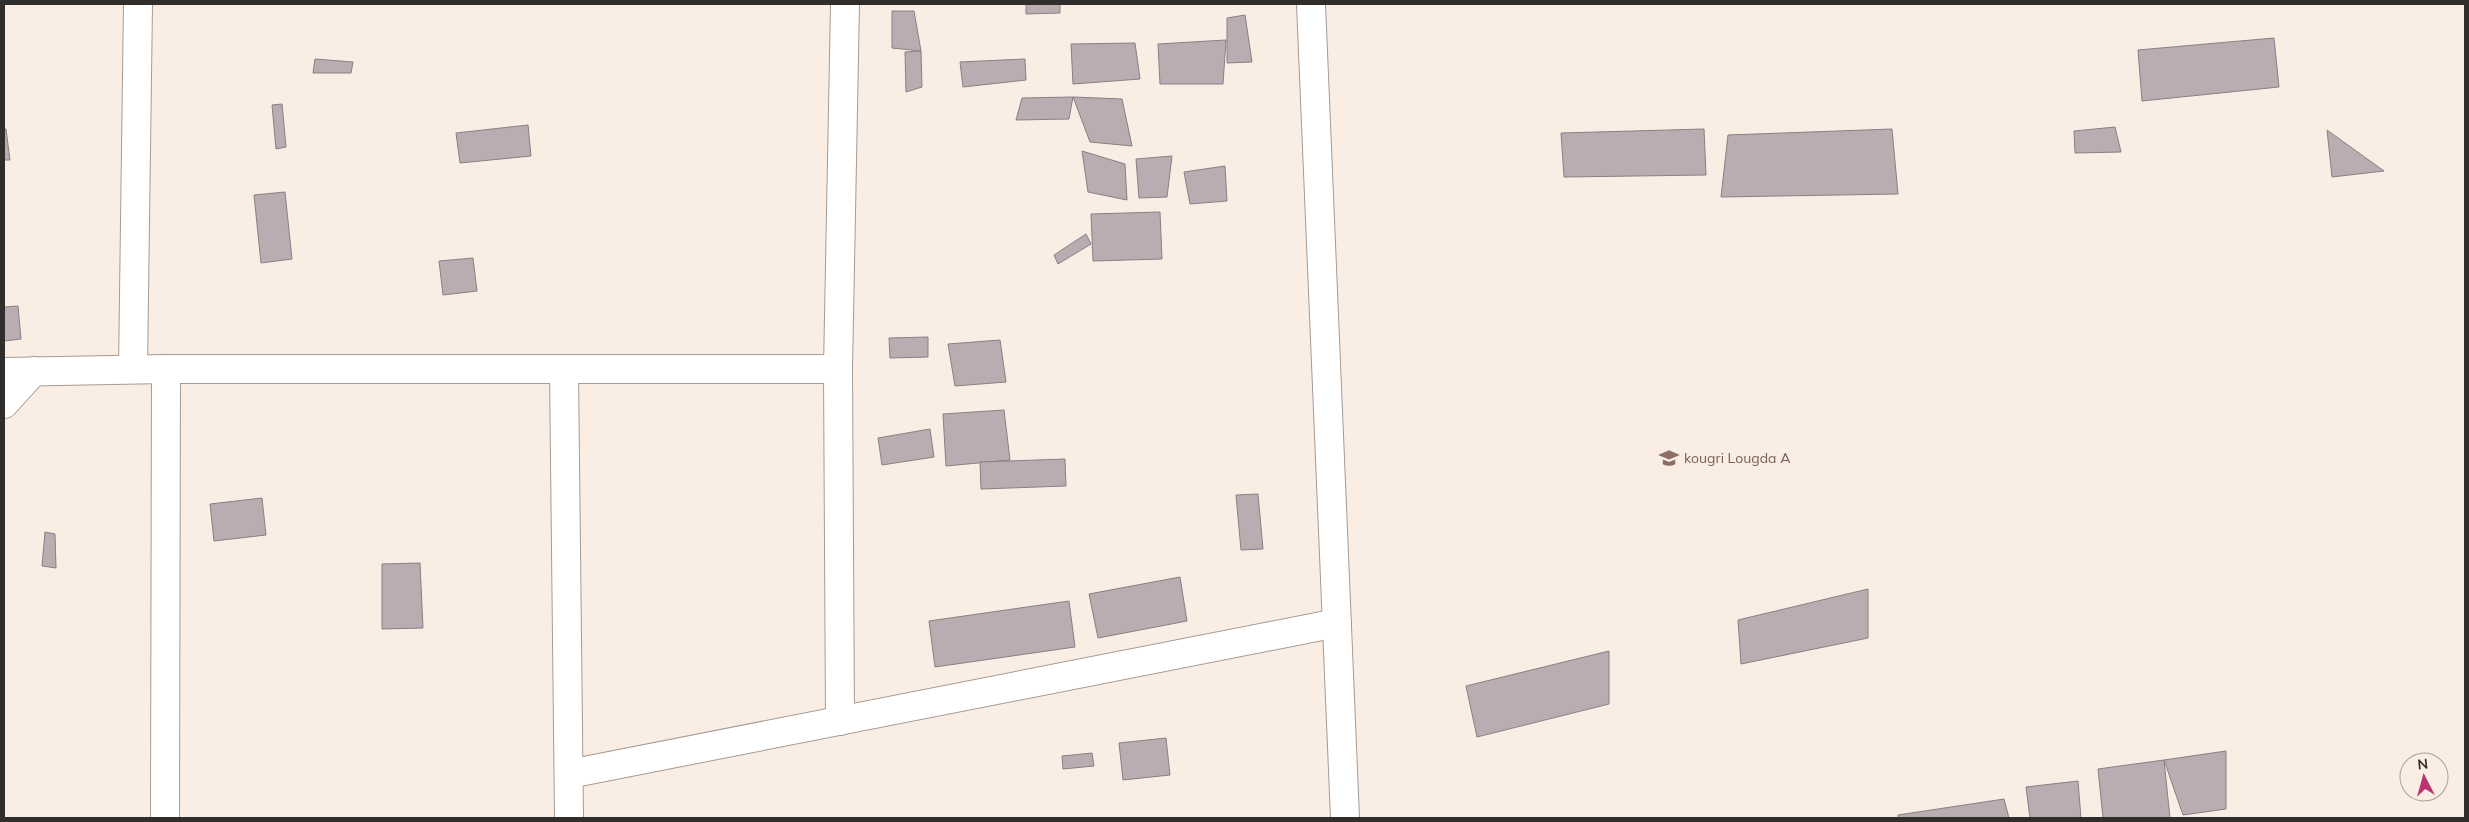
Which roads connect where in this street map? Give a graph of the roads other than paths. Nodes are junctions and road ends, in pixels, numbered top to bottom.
1 (138, 4) edge
2 (845, 4) edge
3 (1311, 4) edge
4 (564, 368) junction
5 (838, 368) junction
6 (133, 369) junction
7 (166, 369) junction
8 (34, 371) junction
9 (4, 372) edge
10 (4, 404) edge
11 (1337, 623) junction
12 (840, 721) junction
13 (569, 774) junction
14 (165, 818) edge
15 (569, 818) edge
16 (1345, 818) edge

1 - 6 street
2 - 5 street
3 - 11 street
4 - 5 street
4 - 7 street
4 - 13 street
5 - 12 street
6 - 7 street
6 - 8 street
7 - 14 street
8 - 9 street
8 - 10 street
11 - 12 street
11 - 16 street
12 - 13 street
13 - 15 street

